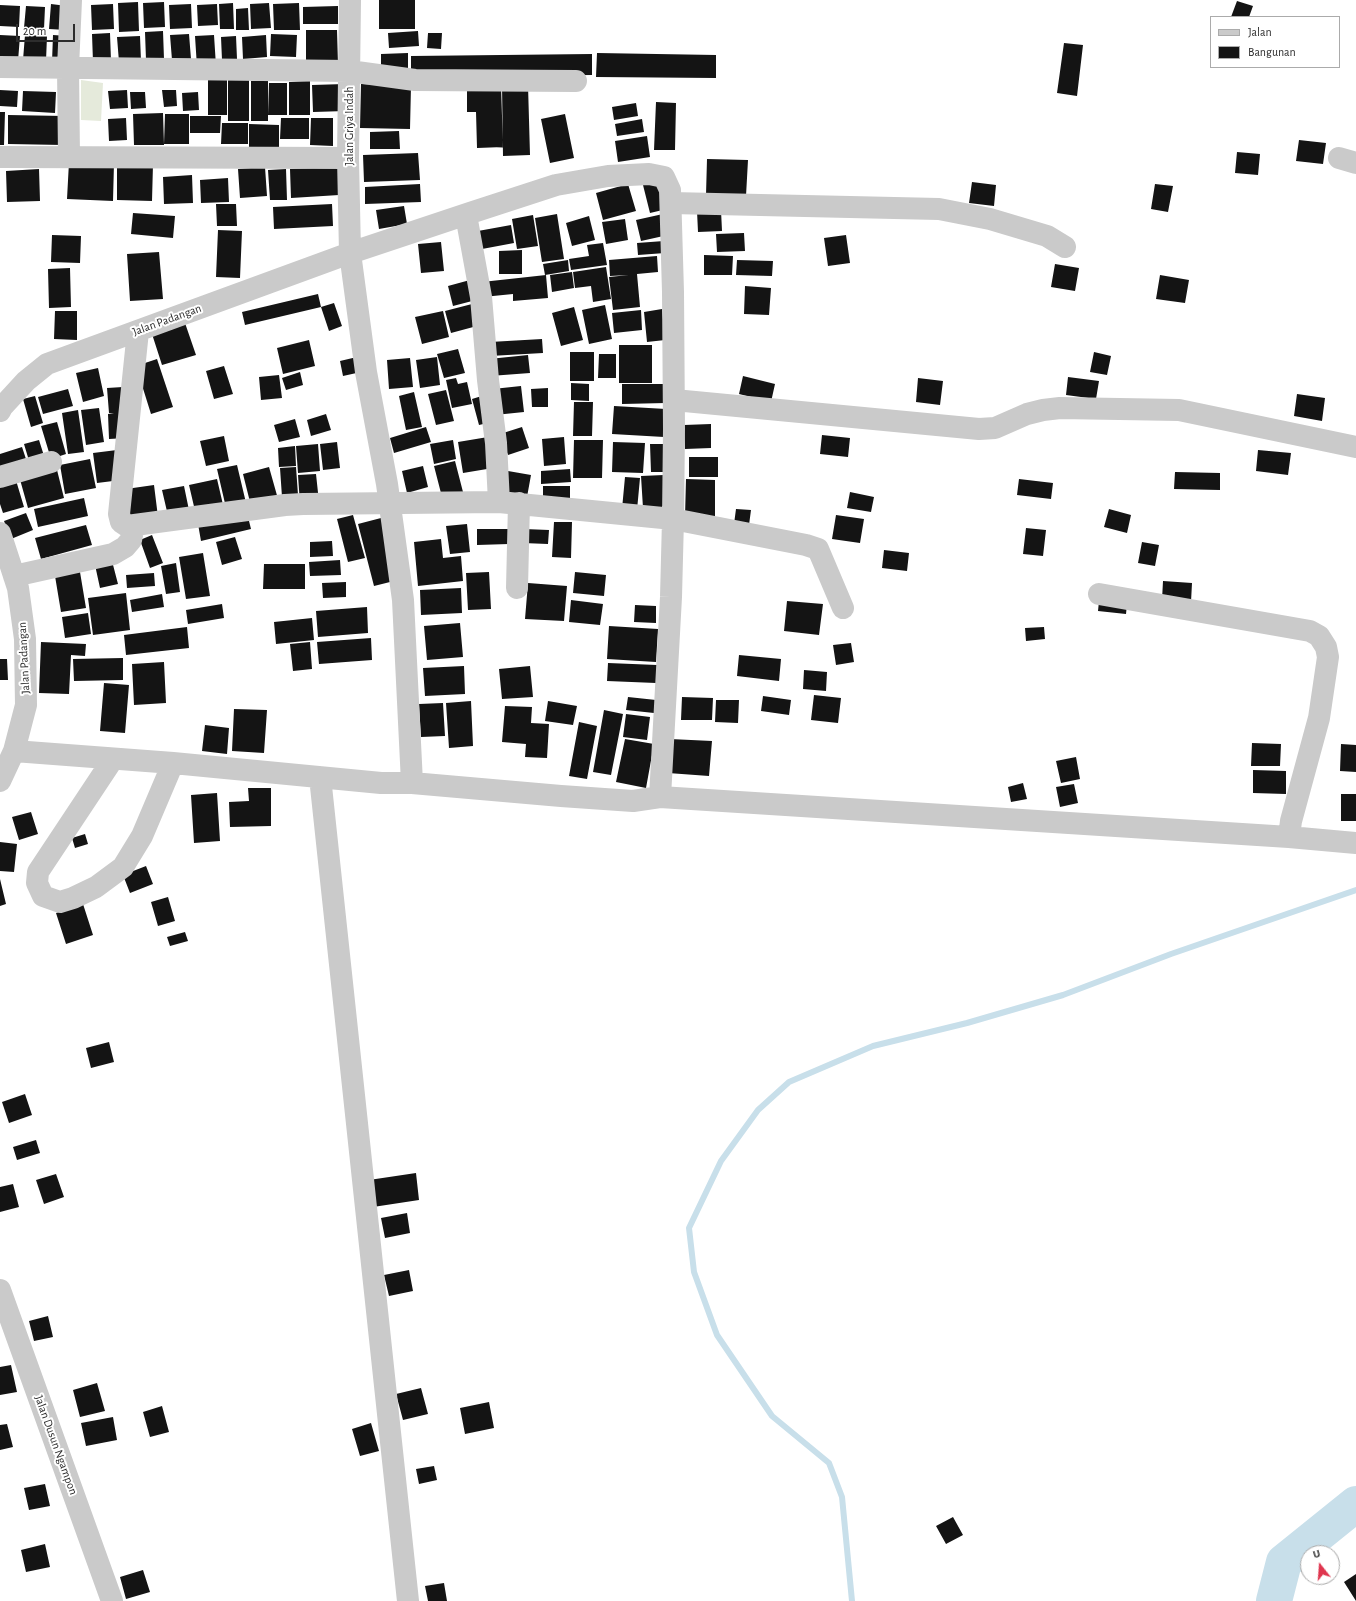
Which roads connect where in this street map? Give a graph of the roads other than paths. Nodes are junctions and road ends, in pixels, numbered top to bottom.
1 (71, 0) edge
2 (350, 0) edge
3 (0, 67) edge
4 (68, 68) junction
5 (350, 71) junction
6 (576, 80) dead end
7 (0, 156) edge
8 (69, 157) junction
9 (348, 158) junction
10 (671, 203) junction
11 (466, 215) junction
12 (1065, 248) dead end
13 (350, 253) junction
14 (138, 331) junction
15 (674, 400) junction
16 (0, 411) edge
17 (1356, 447) edge
18 (51, 462) dead end
19 (0, 477) edge
20 (509, 503) junction
21 (390, 504) junction
22 (672, 519) junction
23 (134, 525) junction
24 (0, 532) edge
25 (14, 576) junction
26 (517, 588) dead end
27 (1098, 594) dead end
28 (843, 608) dead end
29 (14, 751) junction
30 (113, 759) junction
31 (173, 763) junction
32 (320, 777) junction
33 (0, 781) edge
34 (412, 783) junction
35 (660, 797) junction
36 (1289, 836) junction
37 (1356, 843) edge
38 (0, 1290) edge
39 (112, 1601) edge
40 (408, 1601) edge

1 - 4 street
2 - 5 street, Jalan Griya Indah
3 - 4 street
4 - 5 street
4 - 8 street
5 - 6 street
5 - 9 street, Jalan Griya Indah
7 - 8 street
8 - 9 street
9 - 13 street, Jalan Griya Indah
10 - 11 street, Jalan Padangan
10 - 12 street
10 - 15 street
11 - 13 street, Jalan Padangan
11 - 20 street
13 - 14 street, Jalan Padangan
13 - 21 street, Jalan Griya Indah
14 - 16 street, Jalan Padangan
14 - 23 street
15 - 17 street
15 - 22 street
18 - 19 street
20 - 21 street
20 - 22 street
20 - 26 street
21 - 23 street
21 - 34 street, Jalan Griya Indah
22 - 28 street
22 - 35 street
23 - 25 street
24 - 25 street, Jalan Padangan
25 - 29 street, Jalan Padangan
27 - 36 street
29 - 30 street
29 - 33 street, Jalan Padangan
30 - 31 street
30 - 31 street
31 - 32 street
32 - 34 street
32 - 40 street
34 - 35 street
35 - 36 street
36 - 37 street
38 - 39 street, Jalan Dusun Ngampon

